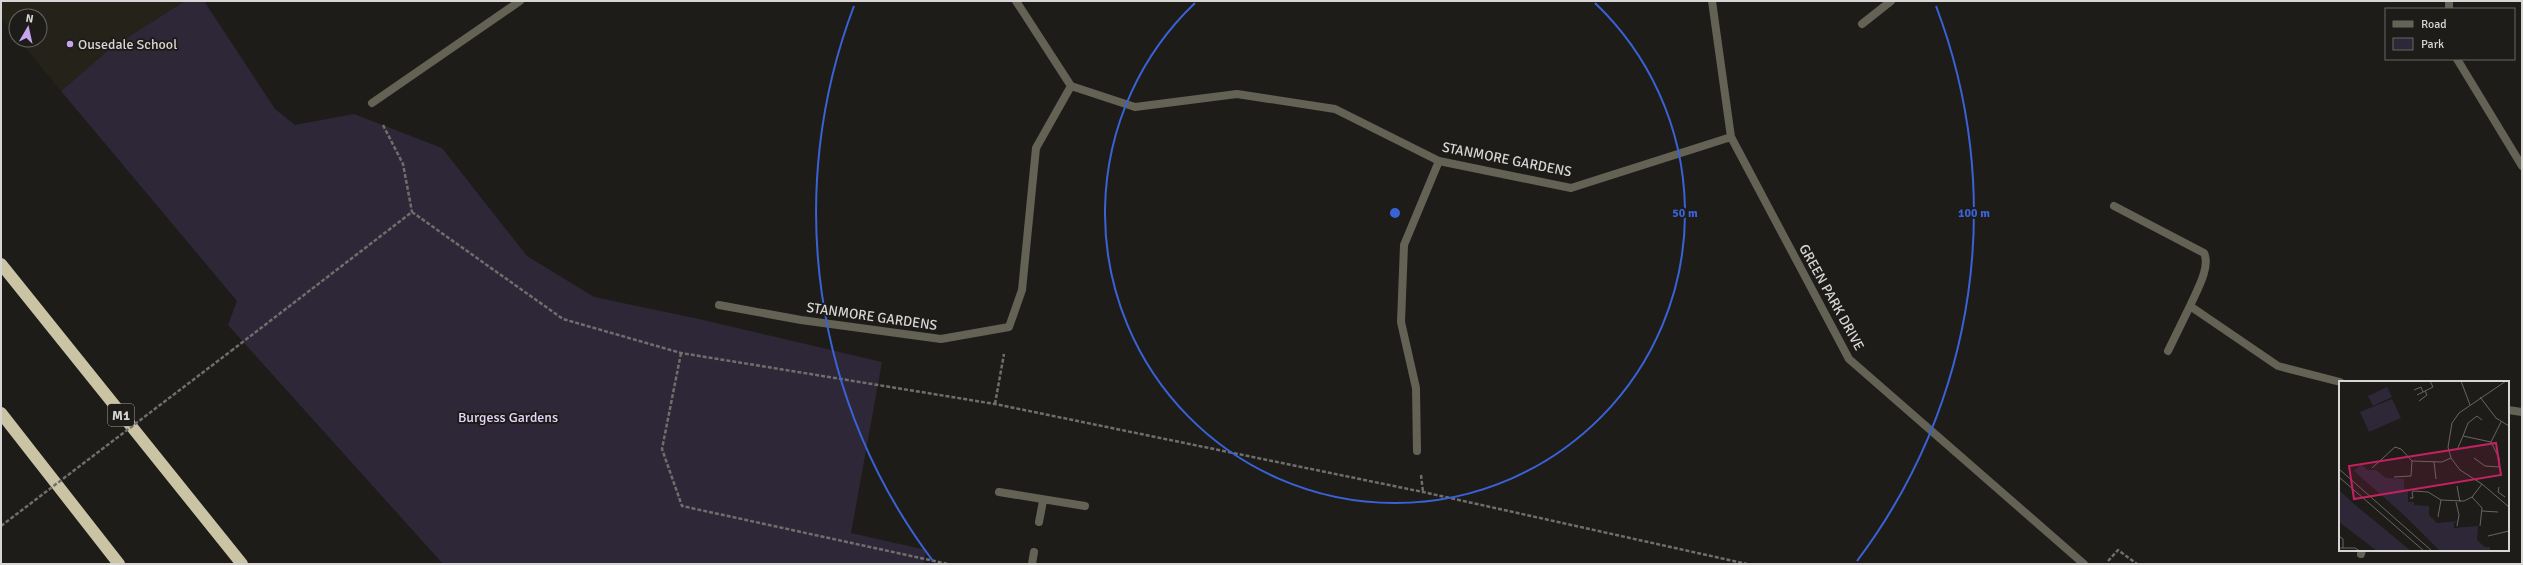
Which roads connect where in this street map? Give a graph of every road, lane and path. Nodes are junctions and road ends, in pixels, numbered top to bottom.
1 (520, 1) edge
2 (1016, 1) edge
3 (1712, 1) edge
4 (1891, 1) edge
5 (1862, 24) dead end
6 (2458, 60) edge
7 (1072, 86) junction
8 (372, 103) joint
9 (1731, 136) junction
10 (1439, 161) junction
11 (2522, 166) edge
12 (2114, 206) dead end
13 (412, 212) junction
14 (1, 264) edge
15 (719, 305) dead end
16 (2190, 306) junction
17 (1009, 327) junction
18 (2168, 351) dead end
19 (681, 353) junction
20 (2339, 382) edge
21 (995, 404) junction
22 (2509, 410) edge
23 (2522, 412) edge
24 (1, 413) edge
25 (1417, 451) dead end
26 (1000, 492) dead end
27 (1043, 501) junction
28 (1085, 506) dead end
29 (1039, 522) dead end
30 (1, 526) edge
31 (1034, 552) dead end
32 (119, 564) edge
33 (242, 564) edge
34 (948, 564) edge
35 (1032, 564) edge
36 (1747, 564) edge
37 (2084, 564) edge
38 (2105, 564) edge
39 (2137, 564) edge

1 - 8 street
2 - 7 street
3 - 9 street, GREEN PARK DRIVE
4 - 5 street
6 - 11 street
7 - 10 street, STANMORE GARDENS
7 - 17 street
8 - 13 path
9 - 10 street, STANMORE GARDENS
9 - 37 street, GREEN PARK DRIVE
10 - 25 street
12 - 16 street
13 - 19 path
13 - 30 path, bridge
14 - 33 highway, M1
15 - 17 street, STANMORE GARDENS
16 - 18 street
16 - 20 street
17 - 21 path
19 - 21 path
19 - 34 path
21 - 36 path
22 - 23 street
24 - 32 highway
26 - 27 street
27 - 28 street
27 - 29 street
31 - 35 street
38 - 39 path

